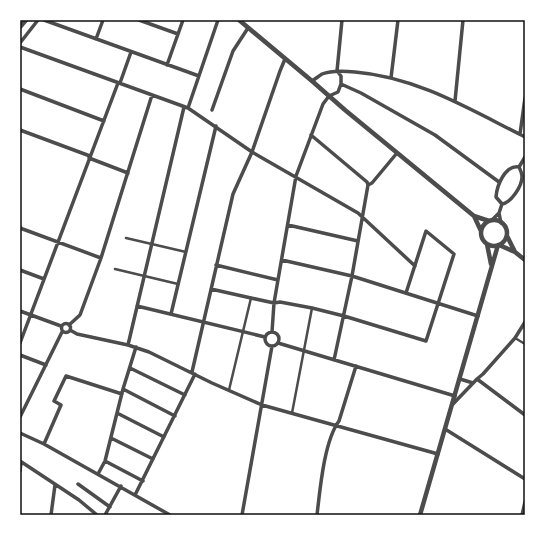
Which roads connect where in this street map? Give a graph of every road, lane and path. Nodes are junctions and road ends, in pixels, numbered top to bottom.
1 (26, 20) edge
2 (38, 20) edge
3 (44, 20) edge
4 (103, 20) edge
5 (139, 20) edge
6 (183, 20) edge
7 (218, 20) edge
8 (239, 20) edge
9 (342, 20) edge
10 (398, 20) edge
11 (463, 20) edge
12 (20, 27) edge
13 (248, 28) junction
14 (178, 34) junction
15 (96, 39) junction
16 (20, 43) edge
17 (20, 47) edge
18 (131, 52) junction
19 (285, 59) junction
20 (167, 65) junction
21 (337, 71) junction
22 (199, 76) junction
23 (391, 78) junction
24 (312, 81) junction
25 (119, 83) junction
26 (342, 84) junction
27 (20, 89) edge
28 (152, 95) junction
29 (329, 96) junction
30 (525, 98) edge
31 (455, 101) junction
32 (186, 107) junction
33 (212, 110) dead end
34 (104, 121) junction
35 (216, 126) junction
36 (20, 130) edge
37 (520, 134) junction
38 (311, 135) junction
39 (525, 137) edge
40 (252, 152) junction
41 (397, 153) junction
42 (89, 157) junction
43 (525, 157) edge
44 (519, 167) junction
45 (128, 173) junction
46 (296, 176) junction
47 (500, 182) junction
48 (368, 185) junction
49 (502, 204) junction
50 (499, 213) junction
51 (474, 216) junction
52 (362, 217) junction
53 (491, 221) junction
54 (501, 222) junction
55 (288, 225) junction
56 (20, 228) edge
57 (481, 231) junction
58 (507, 236) junction
59 (126, 238) dead end
60 (358, 241) junction
61 (58, 242) junction
62 (152, 244) junction
63 (486, 244) junction
64 (499, 245) junction
65 (186, 252) junction
66 (515, 252) junction
67 (101, 258) junction
68 (282, 260) junction
69 (525, 260) edge
70 (216, 265) junction
71 (415, 266) junction
72 (492, 266) junction
73 (115, 269) dead end
74 (20, 270) edge
75 (144, 276) junction
76 (352, 276) junction
77 (44, 279) junction
78 (278, 280) junction
79 (178, 284) junction
80 (211, 289) junction
81 (406, 293) junction
82 (251, 298) junction
83 (274, 302) junction
84 (438, 304) junction
85 (137, 306) junction
86 (312, 308) junction
87 (20, 310) edge
88 (31, 314) junction
89 (171, 314) junction
90 (344, 316) junction
91 (478, 316) junction
92 (202, 322) junction
93 (525, 322) edge
94 (69, 325) junction
95 (62, 326) junction
96 (70, 330) junction
97 (62, 332) junction
98 (243, 332) junction
99 (272, 332) junction
100 (265, 337) junction
101 (515, 338) junction
102 (20, 343) edge
103 (278, 343) junction
104 (525, 344) edge
105 (128, 345) junction
106 (272, 346) junction
107 (136, 347) junction
108 (304, 352) junction
109 (20, 355) edge
110 (334, 360) junction
111 (46, 365) junction
112 (356, 366) junction
113 (130, 368) junction
114 (194, 373) junction
115 (460, 379) junction
116 (476, 379) junction
117 (472, 383) junction
118 (123, 389) junction
119 (229, 390) junction
120 (122, 394) junction
121 (185, 395) junction
122 (455, 396) junction
123 (452, 404) junction
124 (262, 405) junction
125 (117, 413) junction
126 (292, 413) junction
127 (525, 415) edge
128 (20, 416) edge
129 (175, 416) junction
130 (336, 426) junction
131 (445, 430) junction
132 (20, 433) edge
133 (164, 437) junction
134 (111, 438) junction
135 (44, 444) junction
136 (438, 454) junction
137 (153, 459) junction
138 (21, 461) edge
139 (105, 461) junction
140 (20, 471) edge
141 (98, 474) junction
142 (525, 479) edge
143 (143, 480) junction
144 (78, 484) dead end
145 (55, 485) junction
146 (121, 486) junction
147 (136, 495) junction
148 (525, 502) edge
149 (110, 507) junction
150 (90, 510) junction
151 (51, 515) edge
152 (89, 515) edge
153 (98, 515) edge
154 (105, 515) edge
155 (170, 515) edge
156 (242, 515) edge
157 (317, 515) edge
158 (420, 515) edge
159 (522, 515) edge

1 - 12 street
2 - 16 street
3 - 15 street
4 - 15 street
5 - 14 street
6 - 14 street
7 - 22 street
8 - 13 street
9 - 21 street
10 - 23 street
11 - 31 street
13 - 19 street
13 - 33 street
14 - 20 street
15 - 18 street
17 - 25 street
18 - 20 street
18 - 25 street
19 - 24 street
19 - 40 street
20 - 22 street
21 - 23 street
21 - 24 street
21 - 26 street
22 - 32 street
23 - 31 street
24 - 29 street
25 - 28 street
25 - 34 street
26 - 29 street
26 - 47 street
27 - 34 street
28 - 32 street
28 - 45 street
29 - 38 street
29 - 41 street
30 - 37 street
31 - 37 street
32 - 35 street
32 - 62 street
34 - 42 street
35 - 40 street
35 - 65 street
36 - 42 street
37 - 39 street
38 - 46 street
38 - 48 street
40 - 46 street
40 - 70 street
41 - 48 street
41 - 51 street
42 - 45 street
42 - 61 street
43 - 44 street
44 - 47 street
44 - 49 street
45 - 67 street
46 - 52 street
46 - 55 street
47 - 49 street
48 - 52 street
49 - 50 street
50 - 53 street
50 - 54 street
51 - 53 street
51 - 57 street
52 - 60 street
52 - 71 street
53 - 54 street
53 - 57 street
54 - 58 street
55 - 60 street
55 - 68 street
56 - 61 street
57 - 63 street
58 - 64 street
58 - 66 street
59 - 62 street
60 - 76 street
61 - 67 street
61 - 77 street
62 - 65 street
62 - 75 street
63 - 64 street
63 - 72 street
64 - 66 street
64 - 72 street
65 - 79 street
66 - 69 street
67 - 94 street
68 - 76 street
68 - 78 street
70 - 78 street
70 - 80 street
71 - 81 street
71 - 84 street
72 - 91 street
73 - 75 street
74 - 77 street
75 - 79 street
75 - 85 street
76 - 81 street
76 - 90 street
77 - 88 street
78 - 83 street
79 - 89 street
80 - 82 street
80 - 92 street
81 - 84 street
82 - 83 street
82 - 98 street
83 - 86 street
83 - 99 street
84 - 90 street
84 - 91 street
85 - 89 street
85 - 105 street
86 - 90 street
86 - 108 street
87 - 88 street
88 - 95 street
88 - 102 street
89 - 92 street
90 - 110 street
91 - 115 street
92 - 98 street
92 - 114 street
93 - 101 street
94 - 95 street
94 - 96 street
95 - 97 street
96 - 97 street
96 - 105 street
97 - 111 street
98 - 100 street
98 - 119 street
99 - 100 street
99 - 103 street
100 - 106 street
101 - 104 street
101 - 116 street
103 - 106 street
103 - 108 street
105 - 107 street
106 - 124 street
107 - 113 street
107 - 114 street
108 - 110 street
108 - 126 street
109 - 111 street
110 - 112 street
111 - 128 street
112 - 122 street
112 - 130 street
113 - 118 street
113 - 121 street
114 - 119 street
114 - 121 street
115 - 117 street
115 - 122 street
116 - 117 street
116 - 127 street
117 - 123 street
118 - 120 street
118 - 129 street
119 - 124 street
120 - 125 street
120 - 135 street
121 - 129 street
122 - 123 street
123 - 131 street
124 - 126 street
124 - 156 street
125 - 133 street
125 - 134 street
126 - 130 street
129 - 133 street
130 - 136 street
130 - 157 street
131 - 136 street
131 - 142 street
132 - 135 street
133 - 137 street
134 - 137 street
134 - 139 street
135 - 141 street
136 - 158 street
137 - 143 street
138 - 140 street
138 - 145 street
139 - 141 street
139 - 143 street
141 - 146 street
143 - 147 street
144 - 149 street
145 - 150 street
145 - 151 street
146 - 147 street
146 - 149 street
147 - 155 street
148 - 159 street
149 - 154 street
150 - 152 street
150 - 153 street

